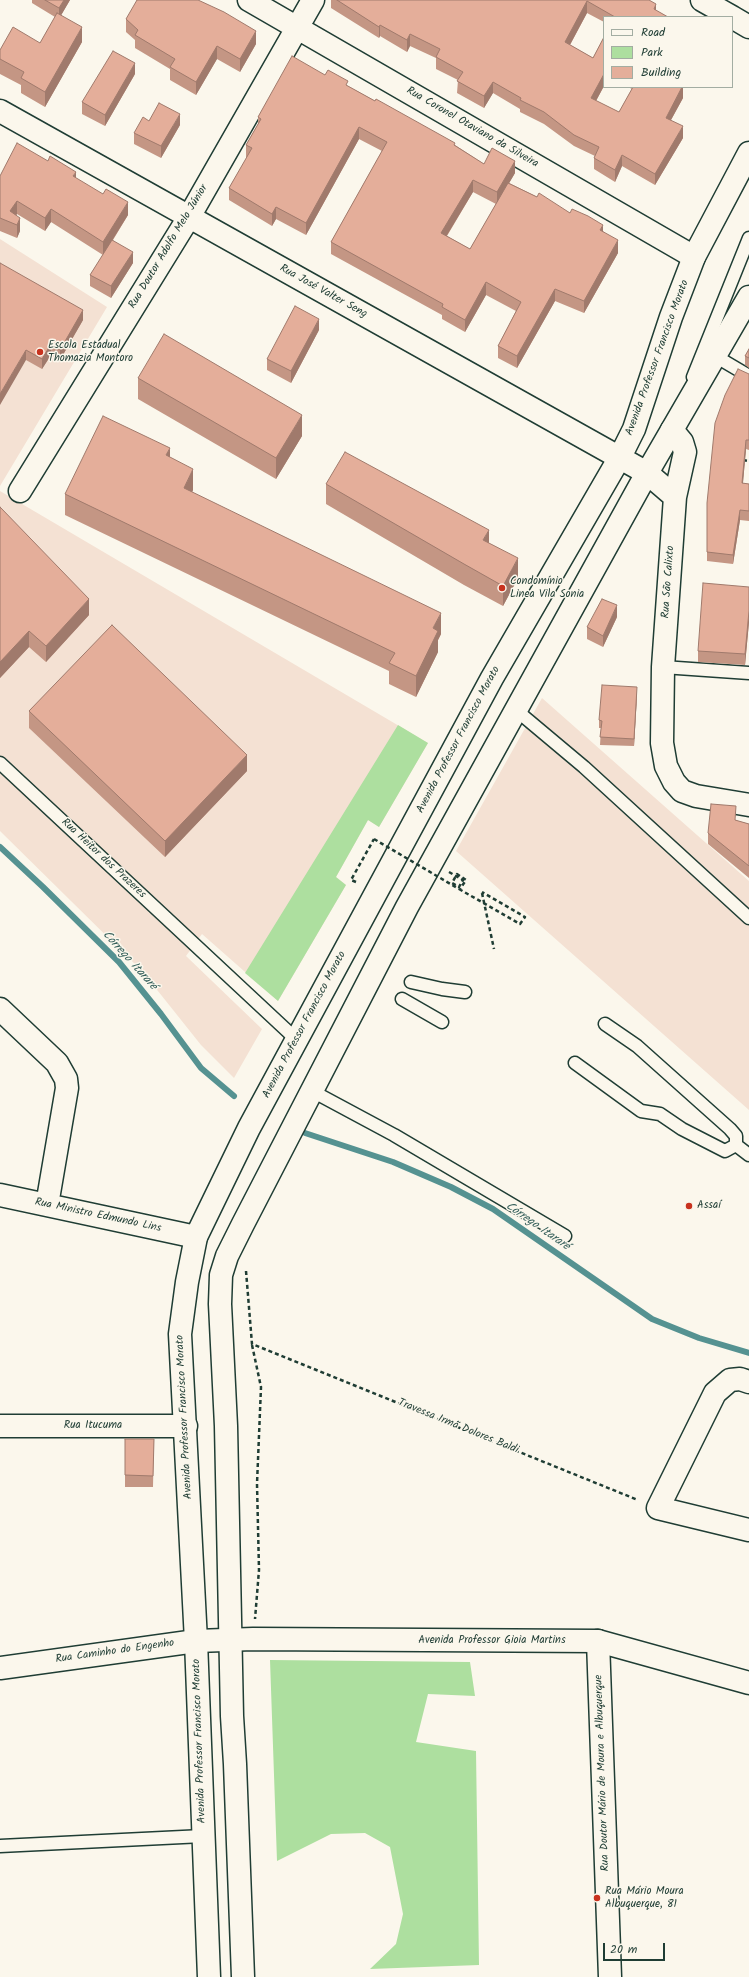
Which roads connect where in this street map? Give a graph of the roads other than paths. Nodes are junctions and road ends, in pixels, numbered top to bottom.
1 (249, 0) edge
2 (312, 0) edge
3 (702, 0) edge
4 (730, 16) edge
5 (733, 18) edge
6 (297, 27) junction
7 (749, 27) edge
8 (0, 111) edge
9 (749, 153) edge
10 (189, 217) junction
11 (749, 238) edge
12 (694, 258) junction
13 (749, 297) edge
14 (715, 356) junction
15 (749, 376) edge
16 (672, 430) junction
17 (620, 457) junction
18 (647, 473) junction
19 (20, 491) dead end
20 (675, 497) junction
21 (663, 667) junction
22 (749, 673) edge
23 (516, 710) junction
24 (0, 763) edge
25 (749, 805) edge
26 (749, 918) edge
27 (411, 982) dead end
28 (465, 992) dead end
29 (402, 999) dead end
30 (0, 1009) edge
31 (442, 1022) dead end
32 (605, 1024) dead end
33 (297, 1040) junction
34 (575, 1063) dead end
35 (312, 1091) junction
36 (736, 1145) junction
37 (749, 1155) edge
38 (0, 1195) edge
39 (47, 1205) junction
40 (565, 1236) dead end
41 (196, 1237) junction
42 (749, 1382) edge
43 (0, 1426) edge
44 (186, 1426) junction
45 (749, 1530) edge
46 (229, 1640) junction
47 (196, 1641) junction
48 (598, 1641) junction
49 (0, 1668) edge
50 (749, 1683) edge
51 (204, 1836) junction
52 (0, 1846) edge
53 (209, 1977) edge
54 (243, 1977) edge
55 (610, 1977) edge

1 - 6 main road, Rua Coronel Otaviano da Silveira
2 - 6 main road, Rua Doutor Adolfo Melo Júnior
3 - 4 main road
5 - 7 main road
6 - 10 main road, Rua Doutor Adolfo Melo Júnior
6 - 12 main road, Rua Coronel Otaviano da Silveira
8 - 10 main road, Rua José Valter Seng
9 - 12 main road, Avenida Professor Francisco Morato
10 - 17 main road, Rua José Valter Seng
10 - 19 main road, Rua Doutor Adolfo Melo Júnior
11 - 16 lane
12 - 17 main road, Avenida Professor Francisco Morato
13 - 14 main road
14 - 15 lane
14 - 16 main road
16 - 18 main road
16 - 20 main road, Rua São Calixto
17 - 18 main road, Rua José Valter Seng
17 - 33 main road, Avenida Professor Francisco Morato
18 - 20 main road
18 - 23 main road
20 - 21 main road, Rua São Calixto
21 - 22 lane
21 - 25 main road, Rua São Calixto
23 - 26 lane
23 - 35 main road
24 - 33 lane, Rua Heitor dos Prazeres
27 - 28 lane
29 - 31 lane
30 - 39 main road
32 - 36 lane
33 - 41 main road, Avenida Professor Francisco Morato
34 - 36 lane
35 - 40 lane
35 - 46 main road
36 - 37 lane
38 - 39 main road, Rua Ministro Edmundo Lins
39 - 41 main road, Rua Ministro Edmundo Lins
41 - 44 main road, Avenida Professor Francisco Morato
42 - 45 main road
43 - 44 main road, Rua Itucuma
44 - 47 main road, Avenida Professor Francisco Morato
46 - 47 main road, Rua Caminho do Engenho
46 - 48 main road, Avenida Professor Gioia Martins
46 - 54 main road
47 - 49 main road, Rua Caminho do Engenho
47 - 51 main road, Avenida Professor Francisco Morato
48 - 50 main road, Avenida Professor Gioia Martins
48 - 55 main road, Rua Doutor Mário de Moura e Albuquerque
51 - 52 lane
51 - 53 main road, Avenida Professor Francisco Morato

